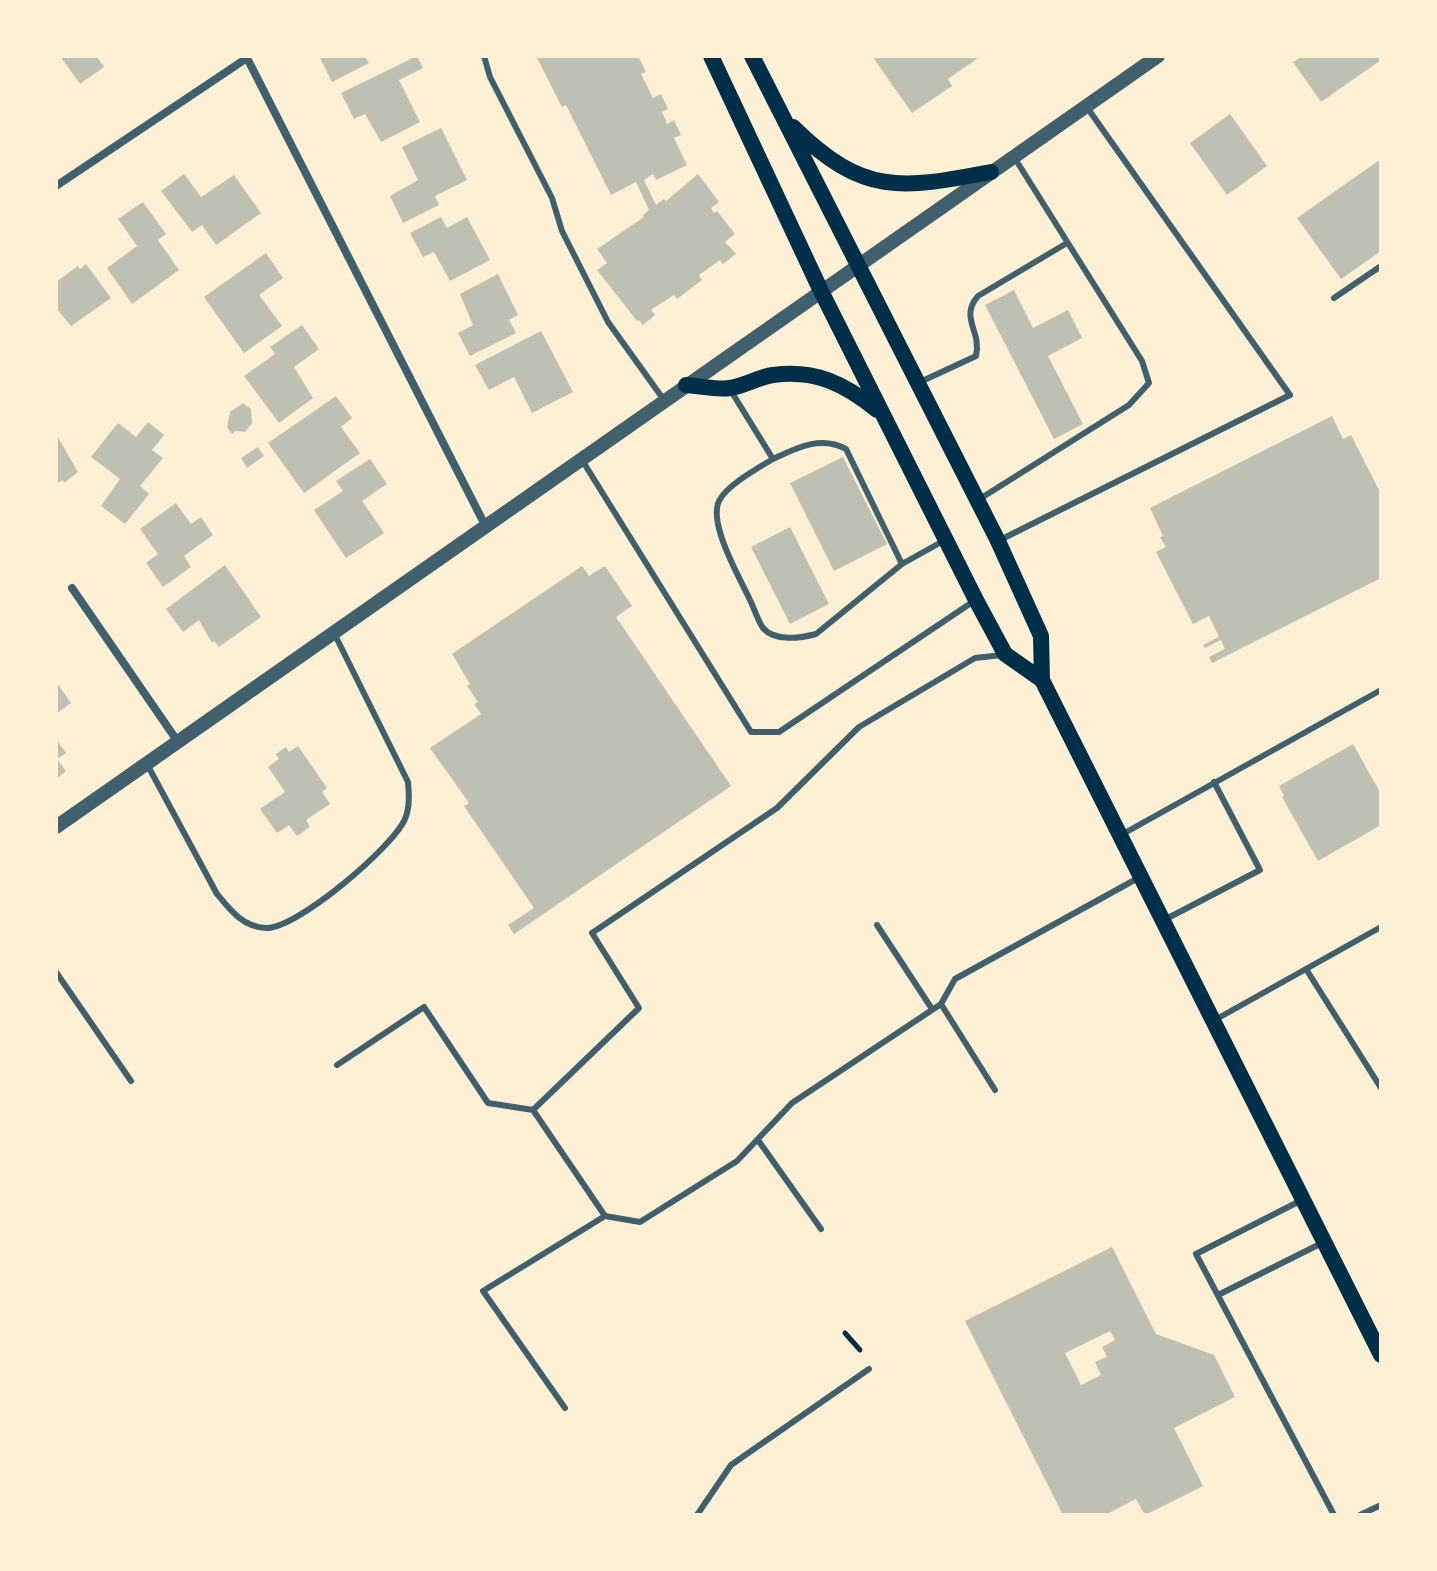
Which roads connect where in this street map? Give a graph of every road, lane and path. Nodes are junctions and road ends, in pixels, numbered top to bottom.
1 (484, 56) edge
2 (711, 56) edge
3 (752, 56) edge
4 (1158, 56) edge
5 (1086, 106) junction
6 (780, 115) junction
7 (1013, 156) junction
8 (991, 172) junction
9 (56, 186) edge
10 (1067, 243) junction
11 (860, 266) junction
12 (1381, 266) edge
13 (821, 291) junction
14 (1334, 298) dead end
15 (918, 383) junction
16 (686, 385) junction
17 (729, 388) junction
18 (664, 400) junction
19 (884, 417) junction
20 (773, 459) junction
21 (582, 460) junction
22 (978, 500) junction
23 (486, 527) junction
24 (945, 540) junction
25 (998, 541) junction
26 (902, 564) junction
27 (72, 588) dead end
28 (976, 600) junction
29 (334, 633) junction
30 (1005, 654) junction
31 (1042, 680) junction
32 (1381, 690) edge
33 (178, 742) junction
34 (147, 763) junction
35 (1214, 782) junction
36 (56, 827) edge
37 (1121, 835) junction
38 (1141, 876) junction
39 (1163, 921) junction
40 (877, 925) dead end
41 (1381, 927) edge
42 (1306, 969) junction
43 (56, 972) edge
44 (941, 1004) junction
45 (932, 1009) junction
46 (1213, 1021) junction
47 (337, 1065) dead end
48 (131, 1081) dead end
49 (1381, 1088) edge
50 (995, 1090) dead end
51 (533, 1110) junction
52 (758, 1140) junction
53 (1303, 1199) junction
54 (605, 1216) junction
55 (821, 1229) dead end
56 (1325, 1242) junction
57 (1218, 1295) junction
58 (845, 1333) dead end
59 (860, 1350) dead end
60 (1381, 1355) edge
61 (869, 1369) dead end
62 (565, 1408) dead end
63 (1381, 1505) edge
64 (697, 1515) edge
65 (1334, 1515) edge
66 (1360, 1515) edge

1 - 18 lane
2 - 13 main road
3 - 6 main road
4 - 5 street
5 - 7 street
5 - 25 lane
6 - 8 main road
6 - 11 main road
7 - 8 street
7 - 10 lane
8 - 11 street
9 - 23 street
10 - 15 lane
10 - 22 lane
11 - 13 street
11 - 15 main road
12 - 14 lane
13 - 16 street
13 - 19 main road
15 - 22 main road
16 - 17 main road
16 - 18 street
17 - 19 main road
17 - 20 lane
18 - 21 street
19 - 24 main road
20 - 26 lane
20 - 26 lane
21 - 23 street
21 - 28 lane
22 - 25 main road
23 - 29 street
24 - 26 lane
24 - 28 main road
25 - 31 main road
27 - 33 street
28 - 30 main road
29 - 33 street
29 - 34 lane
30 - 31 main road
30 - 51 lane
31 - 37 main road
32 - 35 lane
33 - 34 street
34 - 36 street
35 - 37 lane
35 - 39 lane
37 - 38 main road
38 - 39 main road
38 - 44 lane
39 - 46 main road
40 - 45 lane
41 - 42 lane
42 - 46 lane
42 - 49 lane
43 - 48 lane
44 - 45 lane
44 - 50 lane
45 - 52 lane
46 - 53 main road
47 - 51 lane
51 - 54 lane
52 - 54 lane
52 - 55 lane
53 - 56 main road
53 - 57 lane
54 - 62 lane
56 - 57 lane
56 - 60 main road
57 - 65 lane
58 - 59 path
61 - 64 lane
63 - 66 lane

